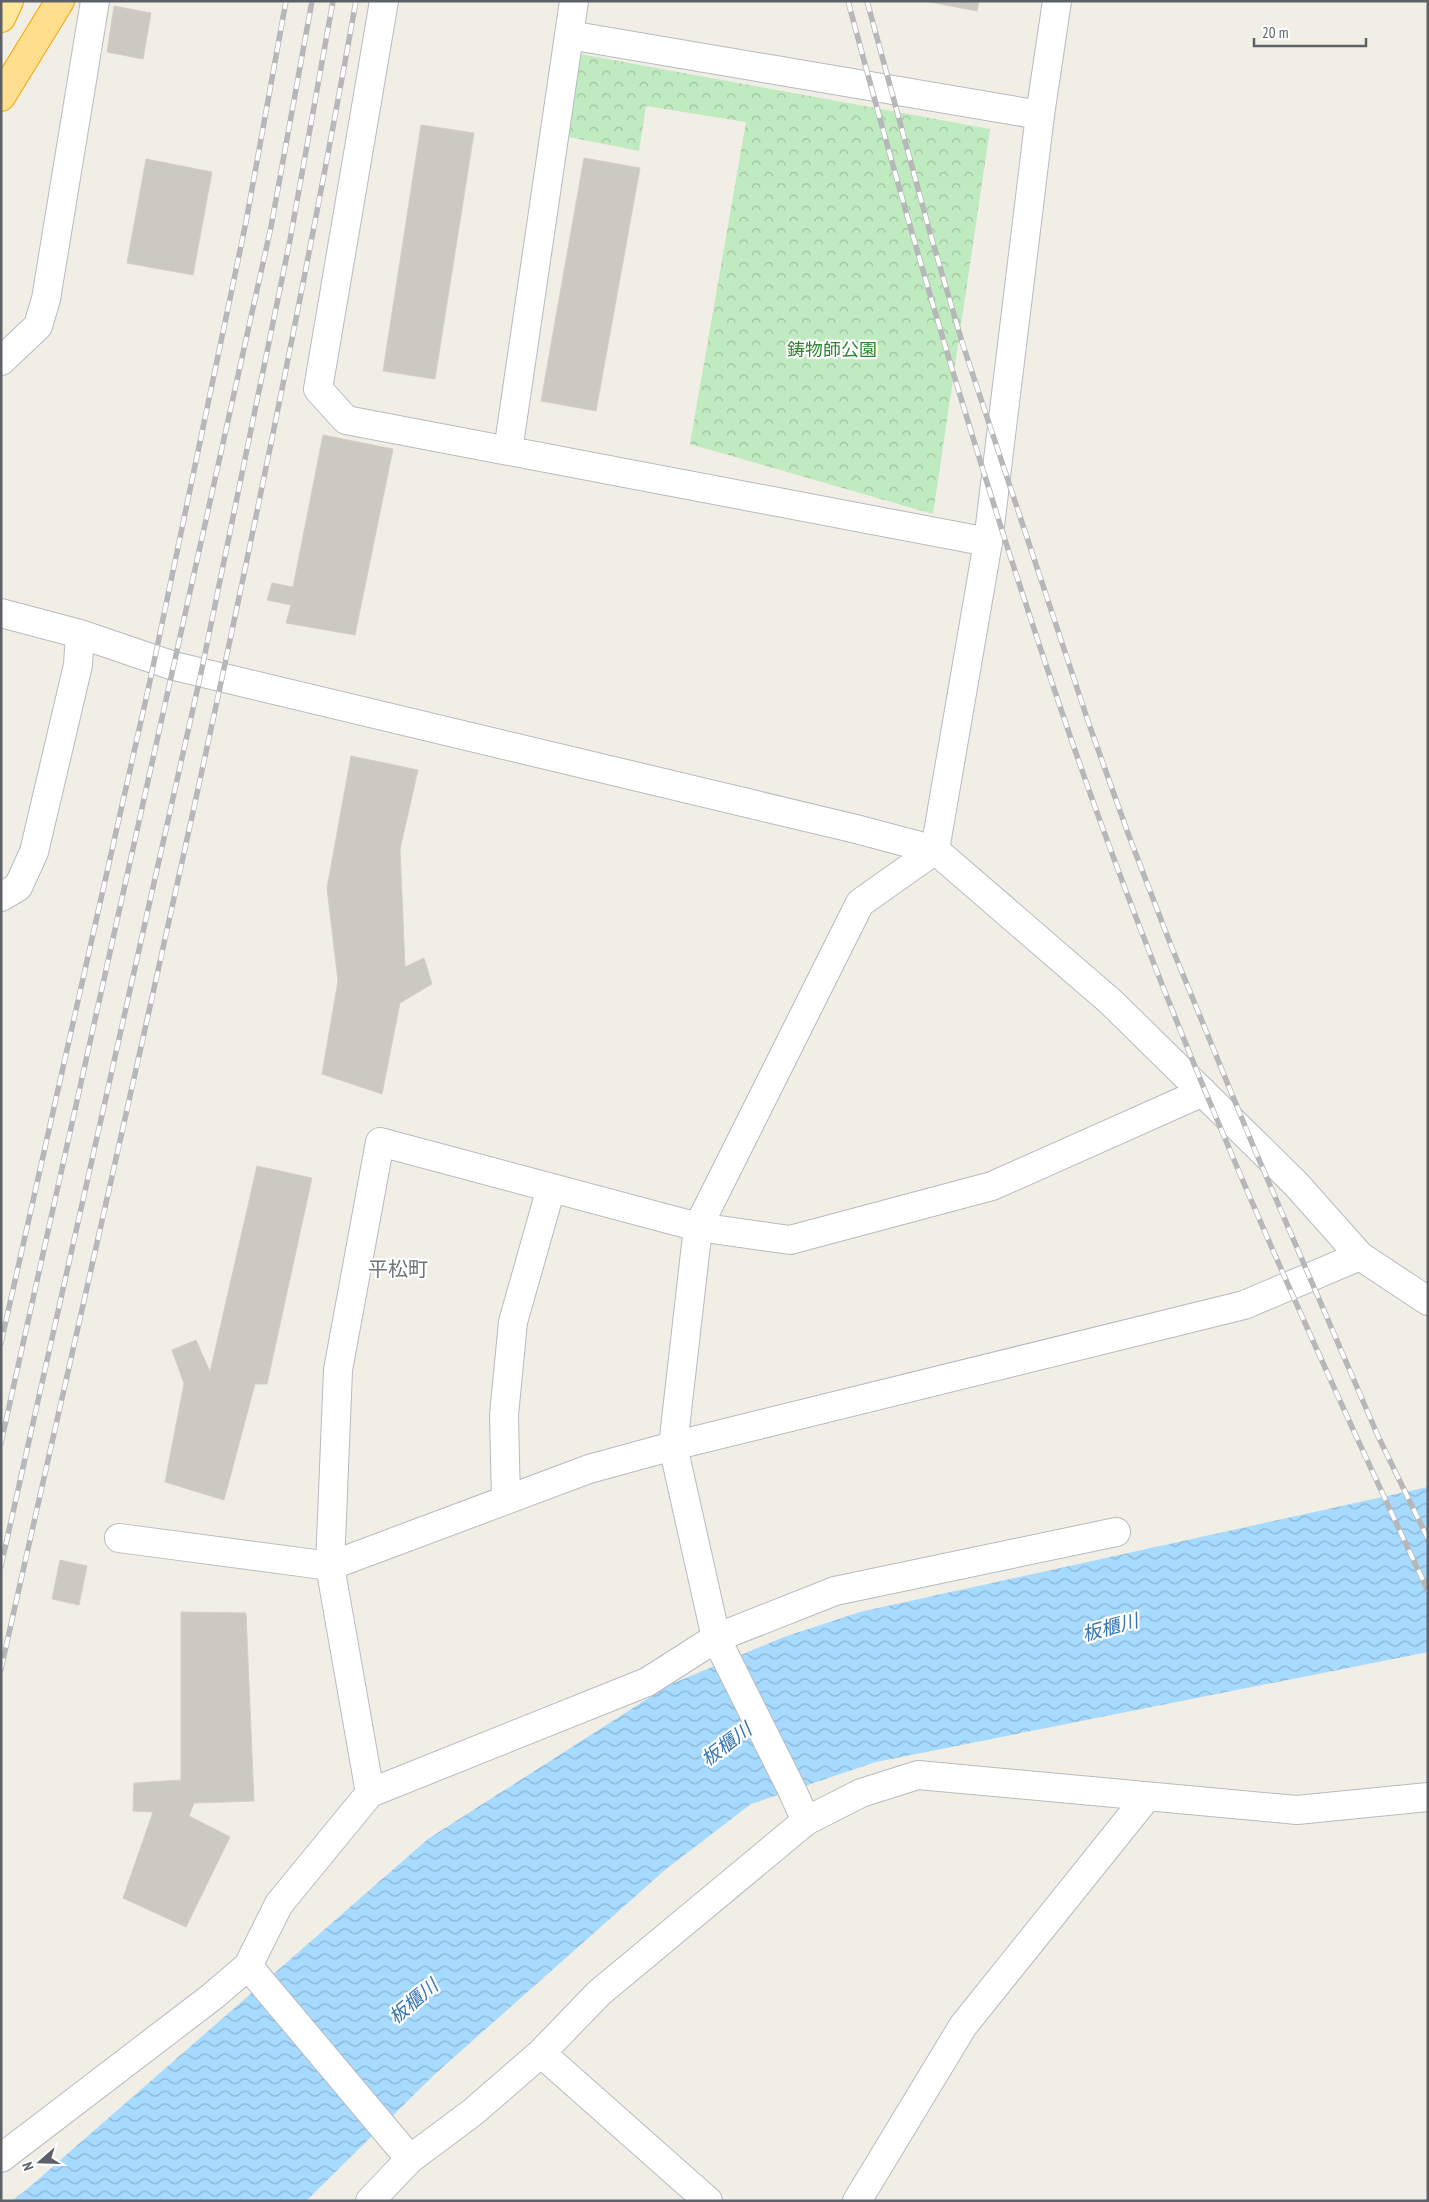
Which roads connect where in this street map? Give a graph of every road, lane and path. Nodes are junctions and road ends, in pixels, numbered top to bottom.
1 (9, 1) edge
2 (60, 1) edge
3 (95, 1) edge
4 (384, 1) edge
5 (574, 1) edge
6 (1057, 1) edge
7 (1, 18) edge
8 (569, 35) junction
9 (1, 97) edge
10 (1040, 115) junction
11 (1, 361) edge
12 (508, 451) junction
13 (988, 542) junction
14 (1, 613) edge
15 (80, 634) junction
16 (935, 850) junction
17 (1, 897) edge
18 (1203, 1092) junction
19 (551, 1188) junction
20 (698, 1227) junction
21 (1360, 1256) junction
22 (1428, 1301) edge
23 (673, 1446) junction
24 (506, 1500) junction
25 (1116, 1532) dead end
26 (119, 1538) dead end
27 (330, 1566) junction
28 (720, 1644) junction
29 (370, 1793) junction
30 (1428, 1797) edge
31 (1146, 1798) junction
32 (806, 1821) junction
33 (254, 1973) junction
34 (541, 2053) junction
35 (1, 2158) edge
36 (410, 2159) junction
37 (387, 2190) edge
38 (370, 2201) edge
39 (708, 2201) edge
40 (857, 2201) edge

1 - 7 highway
2 - 9 highway
3 - 11 street
4 - 12 street
5 - 8 street
6 - 10 street
8 - 10 street
8 - 12 street
10 - 13 street
12 - 13 street
13 - 16 street
14 - 15 street
15 - 16 street
15 - 17 street
16 - 18 street
16 - 20 street
18 - 20 street
18 - 21 street
19 - 20 street
19 - 24 street
19 - 27 street
20 - 23 street
21 - 22 street
21 - 23 street
23 - 24 street
23 - 28 street
24 - 27 street
25 - 28 street
26 - 27 street
27 - 29 street
28 - 29 street
28 - 32 street
29 - 33 street
30 - 31 street
31 - 32 street
31 - 40 street
32 - 34 street
33 - 35 street
33 - 36 street
34 - 36 street
34 - 39 street
36 - 37 street
37 - 38 street

